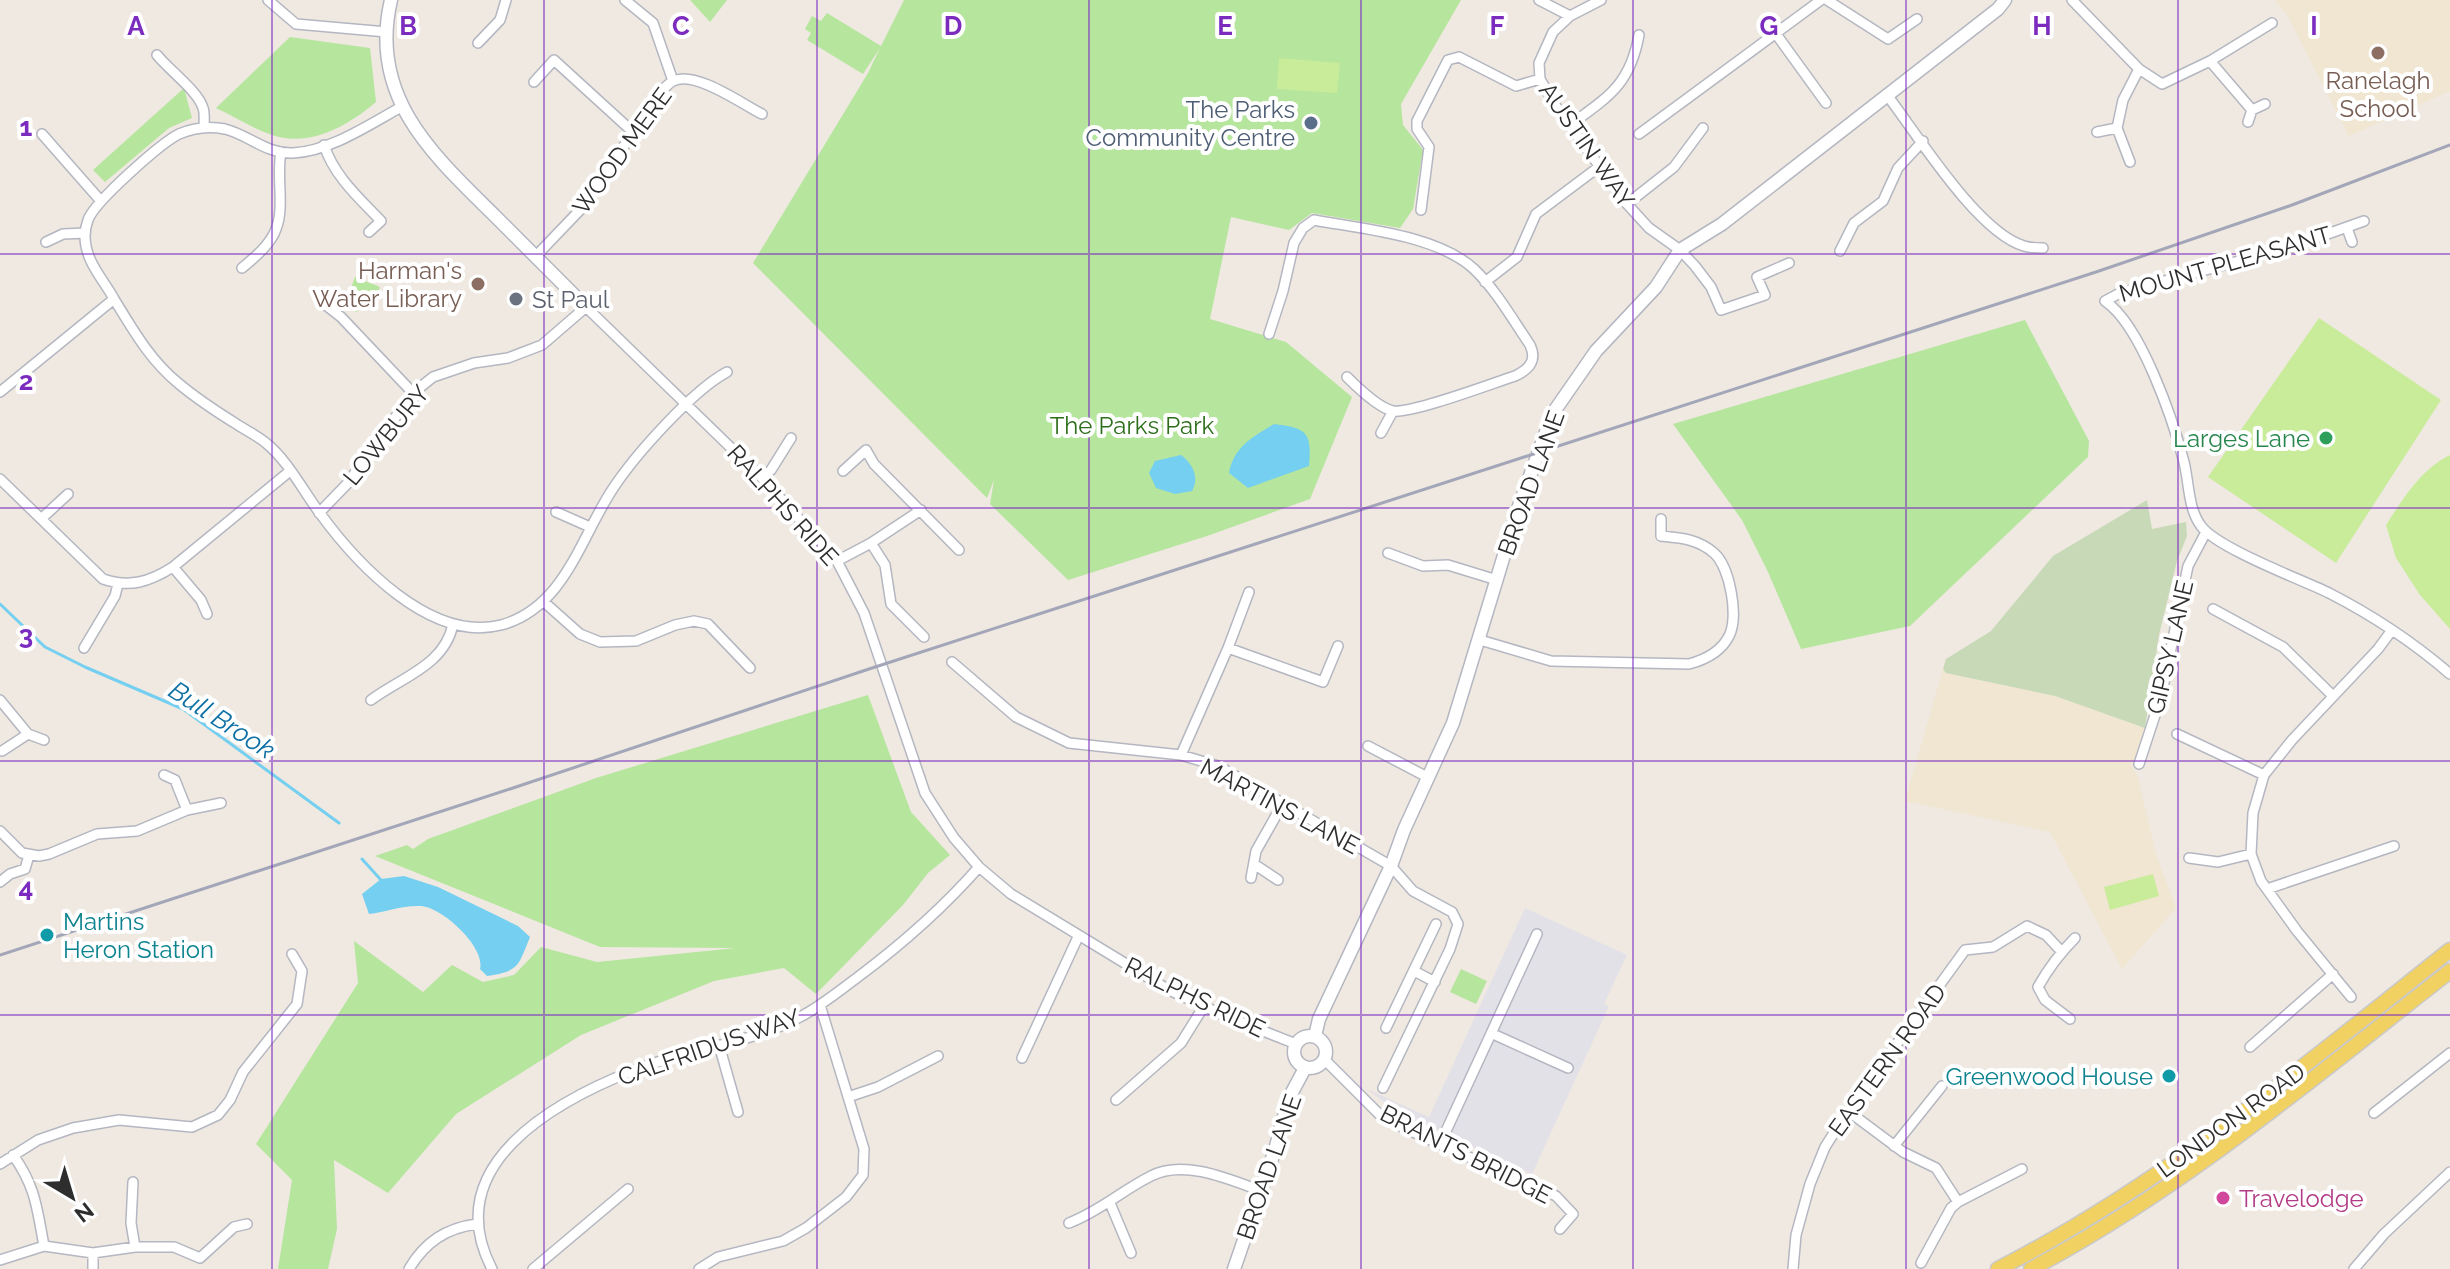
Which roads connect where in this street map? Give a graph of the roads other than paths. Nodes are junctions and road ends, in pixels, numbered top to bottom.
1 (268, 0) edge
2 (391, 0) edge
3 (506, 0) edge
4 (625, 0) edge
5 (1539, 0) edge
6 (1601, 0) edge
7 (1824, 0) edge
8 (2005, 0) edge
9 (2072, 0) edge
10 (1570, 16) junction
11 (1917, 19) dead end
12 (2272, 23) dead end
13 (387, 32) junction
14 (1776, 34) junction
15 (1639, 35) dead end
16 (478, 43) dead end
17 (157, 55) dead end
18 (2210, 61) junction
19 (2139, 69) junction
20 (1540, 79) junction
21 (673, 81) junction
22 (534, 82) dead end
23 (1887, 95) junction
24 (1826, 103) dead end
25 (2265, 104) dead end
26 (403, 106) junction
27 (2252, 110) junction
28 (762, 114) dead end
29 (2248, 122) dead end
30 (1570, 125) junction
31 (204, 127) junction
32 (1703, 128) dead end
33 (2117, 128) junction
34 (2097, 132) dead end
35 (634, 133) junction
36 (42, 134) dead end
37 (1639, 134) dead end
38 (1923, 141) junction
39 (324, 145) junction
40 (281, 152) junction
41 (2130, 162) dead end
42 (1600, 166) junction
43 (100, 200) junction
44 (1627, 204) junction
45 (1421, 210) dead end
46 (2364, 221) dead end
47 (2347, 228) junction
48 (369, 232) dead end
49 (85, 233) junction
50 (46, 242) dead end
51 (2352, 242) dead end
52 (2043, 248) dead end
53 (1680, 250) junction
54 (1840, 251) dead end
55 (535, 257) junction
56 (1789, 263) dead end
57 (242, 268) dead end
58 (1485, 282) junction
59 (114, 299) junction
60 (323, 303) dead end
61 (586, 307) junction
62 (1269, 334) dead end
63 (727, 372) dead end
64 (1347, 377) dead end
65 (0, 392) edge
66 (413, 393) junction
67 (688, 404) junction
68 (1393, 411) junction
69 (1381, 433) dead end
70 (791, 438) dead end
71 (290, 471) junction
72 (843, 471) dead end
73 (762, 478) junction
74 (0, 479) edge
75 (68, 494) dead end
76 (921, 510) junction
77 (556, 512) dead end
78 (319, 513) junction
79 (41, 519) junction
80 (1661, 519) dead end
81 (590, 527) junction
82 (2206, 532) junction
83 (871, 543) junction
84 (959, 550) dead end
85 (1388, 553) dead end
86 (837, 561) junction
87 (173, 567) junction
88 (1497, 580) junction
89 (118, 584) junction
90 (1249, 592) dead end
91 (544, 602) junction
92 (2213, 609) dead end
93 (207, 614) dead end
94 (453, 624) junction
95 (2392, 630) junction
96 (924, 637) dead end
97 (1480, 640) junction
98 (1338, 646) dead end
99 (84, 648) dead end
100 (1228, 648) junction
101 (952, 662) dead end
102 (750, 668) dead end
103 (2450, 674) edge
104 (2332, 695) junction
105 (0, 700) edge
106 (371, 700) dead end
107 (28, 734) junction
108 (2177, 734) dead end
109 (44, 740) dead end
110 (1368, 746) dead end
111 (2, 751) dead end
112 (1181, 755) junction
113 (2139, 764) dead end
114 (164, 775) dead end
115 (2264, 775) junction
116 (1429, 778) junction
117 (221, 803) dead end
118 (1282, 805) junction
119 (187, 810) junction
120 (0, 831) edge
121 (2394, 846) dead end
122 (2251, 854) junction
123 (29, 855) junction
124 (2189, 858) dead end
125 (1254, 864) junction
126 (1391, 866) junction
127 (979, 867) junction
128 (1251, 878) dead end
129 (1278, 880) dead end
130 (0, 882) edge
131 (2267, 889) junction
132 (1436, 924) dead end
133 (1537, 934) dead end
134 (1078, 937) junction
135 (2075, 938) dead end
136 (2450, 950) edge
137 (2061, 951) junction
138 (292, 954) dead end
139 (1414, 971) junction
140 (2450, 971) edge
141 (2333, 974) junction
142 (1435, 982) junction
143 (2351, 997) dead end
144 (820, 1005) junction
145 (1204, 1006) junction
146 (2070, 1019) dead end
147 (1386, 1028) dead end
148 (1493, 1034) junction
149 (1315, 1036) junction
150 (1393, 1040) dead end
151 (1296, 1044) junction
152 (719, 1045) junction
153 (1404, 1045) junction
154 (2250, 1047) dead end
155 (2450, 1053) edge
156 (938, 1056) dead end
157 (1022, 1058) dead end
158 (1325, 1060) junction
159 (1305, 1068) junction
160 (1568, 1068) dead end
161 (1942, 1086) dead end
162 (1383, 1088) dead end
163 (848, 1097) junction
164 (1116, 1100) dead end
165 (1848, 1111) junction
166 (738, 1112) dead end
167 (2374, 1113) dead end
168 (1440, 1144) junction
169 (1894, 1146) junction
170 (13, 1155) junction
171 (0, 1164) edge
172 (2022, 1169) dead end
173 (2450, 1172) edge
174 (133, 1182) dead end
175 (628, 1189) dead end
176 (1261, 1191) junction
177 (1958, 1202) junction
178 (1110, 1203) junction
179 (1069, 1223) dead end
180 (247, 1224) dead end
181 (477, 1224) junction
182 (1560, 1229) dead end
183 (44, 1246) junction
184 (135, 1247) junction
185 (93, 1253) junction
186 (1131, 1253) dead end
187 (0, 1260) edge
188 (1921, 1263) dead end
189 (201, 1264) edge
190 (1794, 1268) edge
191 (93, 1269) edge
192 (409, 1269) edge
193 (492, 1269) edge
194 (533, 1269) edge
195 (699, 1269) edge
196 (1234, 1269) edge
197 (1998, 1269) edge
198 (2031, 1269) edge
199 (2354, 1269) edge

1 - 13 street
2 - 13 street, RALPHS RIDE
3 - 16 street
4 - 21 street
5 - 10 street
6 - 10 street, AUSTIN WAY
7 - 11 street
7 - 14 street
8 - 23 street, BROAD LANE
9 - 19 street
10 - 20 street, AUSTIN WAY
12 - 18 street
13 - 26 street, RALPHS RIDE
14 - 24 street
14 - 37 street
15 - 30 street
17 - 31 street
18 - 19 street
18 - 27 street
19 - 33 street
20 - 30 street, AUSTIN WAY
20 - 45 street
21 - 28 street, WOOD MERE
21 - 35 street, WOOD MERE
22 - 35 street
23 - 38 street
23 - 53 street, BROAD LANE
25 - 27 street
26 - 39 street
26 - 55 street, RALPHS RIDE
27 - 29 street
30 - 42 street, AUSTIN WAY
31 - 40 street
31 - 43 street
32 - 44 street
33 - 34 street
33 - 41 street
35 - 55 street, WOOD MERE
36 - 43 street
38 - 52 street
38 - 54 street
39 - 40 street
39 - 48 street
40 - 57 street
42 - 44 street, AUSTIN WAY
42 - 58 street
43 - 49 street
44 - 53 street, AUSTIN WAY
46 - 47 street, MOUNT PLEASANT
47 - 51 street, MOUNT PLEASANT
47 - 82 street, MOUNT PLEASANT
49 - 50 street
49 - 59 street
53 - 56 street, AUSTIN WAY
53 - 88 street, BROAD LANE
55 - 61 street, RALPHS RIDE
58 - 62 street
58 - 68 street
59 - 65 street
59 - 71 street
60 - 66 street
61 - 66 street, LOWBURY
61 - 67 street, RALPHS RIDE
63 - 67 street
64 - 68 street
66 - 78 street, LOWBURY
67 - 73 street, RALPHS RIDE
67 - 81 street
68 - 69 street
70 - 73 street
71 - 78 street
71 - 87 street
72 - 76 street
73 - 86 street, RALPHS RIDE
74 - 79 street
75 - 79 street
76 - 83 street
76 - 84 street
77 - 81 street
78 - 94 street
79 - 89 street
80 - 97 street
81 - 91 street
82 - 95 street
82 - 113 street, GIPSY LANE
83 - 86 street
83 - 96 street
85 - 88 street
86 - 127 street, RALPHS RIDE
87 - 89 street
87 - 93 street
88 - 97 street, BROAD LANE
89 - 99 street
90 - 100 street
91 - 94 street
91 - 102 street
92 - 104 street
94 - 106 street
95 - 103 street
95 - 104 street
97 - 116 street, BROAD LANE
98 - 100 street
100 - 112 street
101 - 112 street, MARTINS LANE
104 - 115 street
105 - 107 street
107 - 109 street
107 - 111 street
108 - 115 street
110 - 116 street
112 - 118 street, MARTINS LANE
114 - 119 street
115 - 122 street
116 - 126 street, BROAD LANE
117 - 119 street
118 - 125 street
118 - 126 street, MARTINS LANE
119 - 123 street
120 - 123 street
121 - 131 street
122 - 124 street
122 - 131 street
123 - 130 street
125 - 128 street
125 - 129 street
126 - 142 street, MARTINS LANE
126 - 149 street, BROAD LANE
127 - 134 street, RALPHS RIDE
127 - 144 street, CALFRIDUS WAY
131 - 141 street
132 - 139 street
133 - 148 street
134 - 145 street, RALPHS RIDE
134 - 157 street
135 - 137 street
136 - 197 main road, LONDON ROAD
137 - 146 street
137 - 165 street, EASTERN ROAD
138 - 170 street
139 - 142 street
139 - 147 street
140 - 198 main road, LONDON ROAD
141 - 143 street
141 - 154 street
142 - 153 street
144 - 152 street, CALFRIDUS WAY
144 - 163 street, CALFRIDUS WAY
145 - 151 street, RALPHS RIDE
145 - 164 street
148 - 160 street
148 - 168 street
149 - 151 street
149 - 158 street
150 - 153 street
151 - 159 street
152 - 166 street
152 - 181 street, CALFRIDUS WAY
153 - 162 street
155 - 167 street
156 - 163 street
158 - 159 street
158 - 168 street, BRANTS BRIDGE
159 - 176 street, BROAD LANE
161 - 169 street
163 - 195 street, CALFRIDUS WAY
165 - 169 street
165 - 190 street, EASTERN ROAD
168 - 182 street, BRANTS BRIDGE
169 - 177 street
170 - 171 street
170 - 183 street
172 - 177 street
173 - 199 street
174 - 184 street
175 - 194 street
176 - 178 street
176 - 196 street, BROAD LANE
177 - 188 street
178 - 179 street
178 - 186 street
180 - 189 street
181 - 192 street
181 - 193 street, CALFRIDUS WAY
183 - 185 street
183 - 187 street
184 - 185 street
184 - 189 street
185 - 191 street

